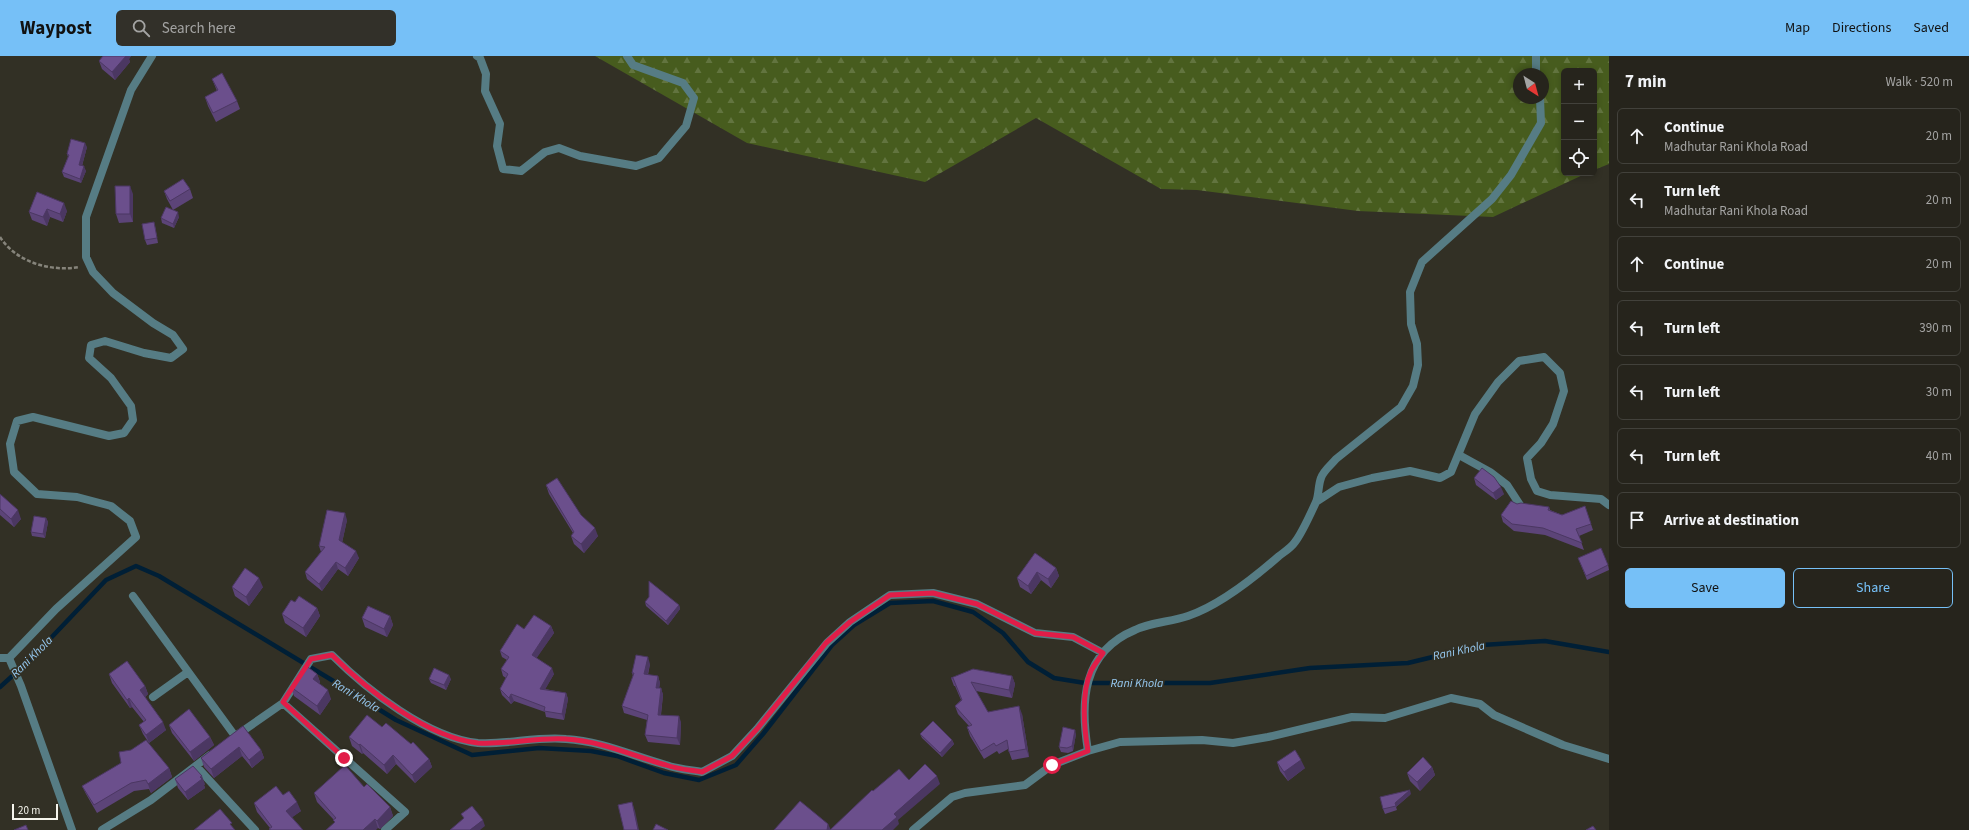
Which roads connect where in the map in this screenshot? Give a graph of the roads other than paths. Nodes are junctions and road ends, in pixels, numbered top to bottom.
1 (152, 56) edge
2 (477, 56) edge
3 (627, 56) edge
4 (1536, 56) edge
5 (1536, 68) edge
6 (1540, 104) edge
7 (1459, 456) junction
8 (1316, 502) junction
9 (1520, 505) edge
10 (1609, 505) edge
11 (133, 596) dead end
12 (1103, 653) junction
13 (4, 658) edge
14 (188, 672) junction
15 (153, 697) dead end
16 (283, 702) junction
17 (218, 749) edge
18 (1088, 751) junction
19 (1609, 759) edge
20 (196, 766) junction
21 (72, 830) edge
22 (102, 830) edge
23 (255, 830) edge
24 (384, 830) edge
25 (913, 830) edge

1 - 13 street
2 - 3 street
4 - 5 street
6 - 8 street
7 - 8 street
7 - 9 street
7 - 10 street
8 - 12 street
11 - 14 street
12 - 16 street
12 - 18 street
13 - 21 street
14 - 15 street
14 - 16 street
16 - 24 street
17 - 20 street
18 - 19 street
18 - 25 street
20 - 22 street
20 - 23 street

